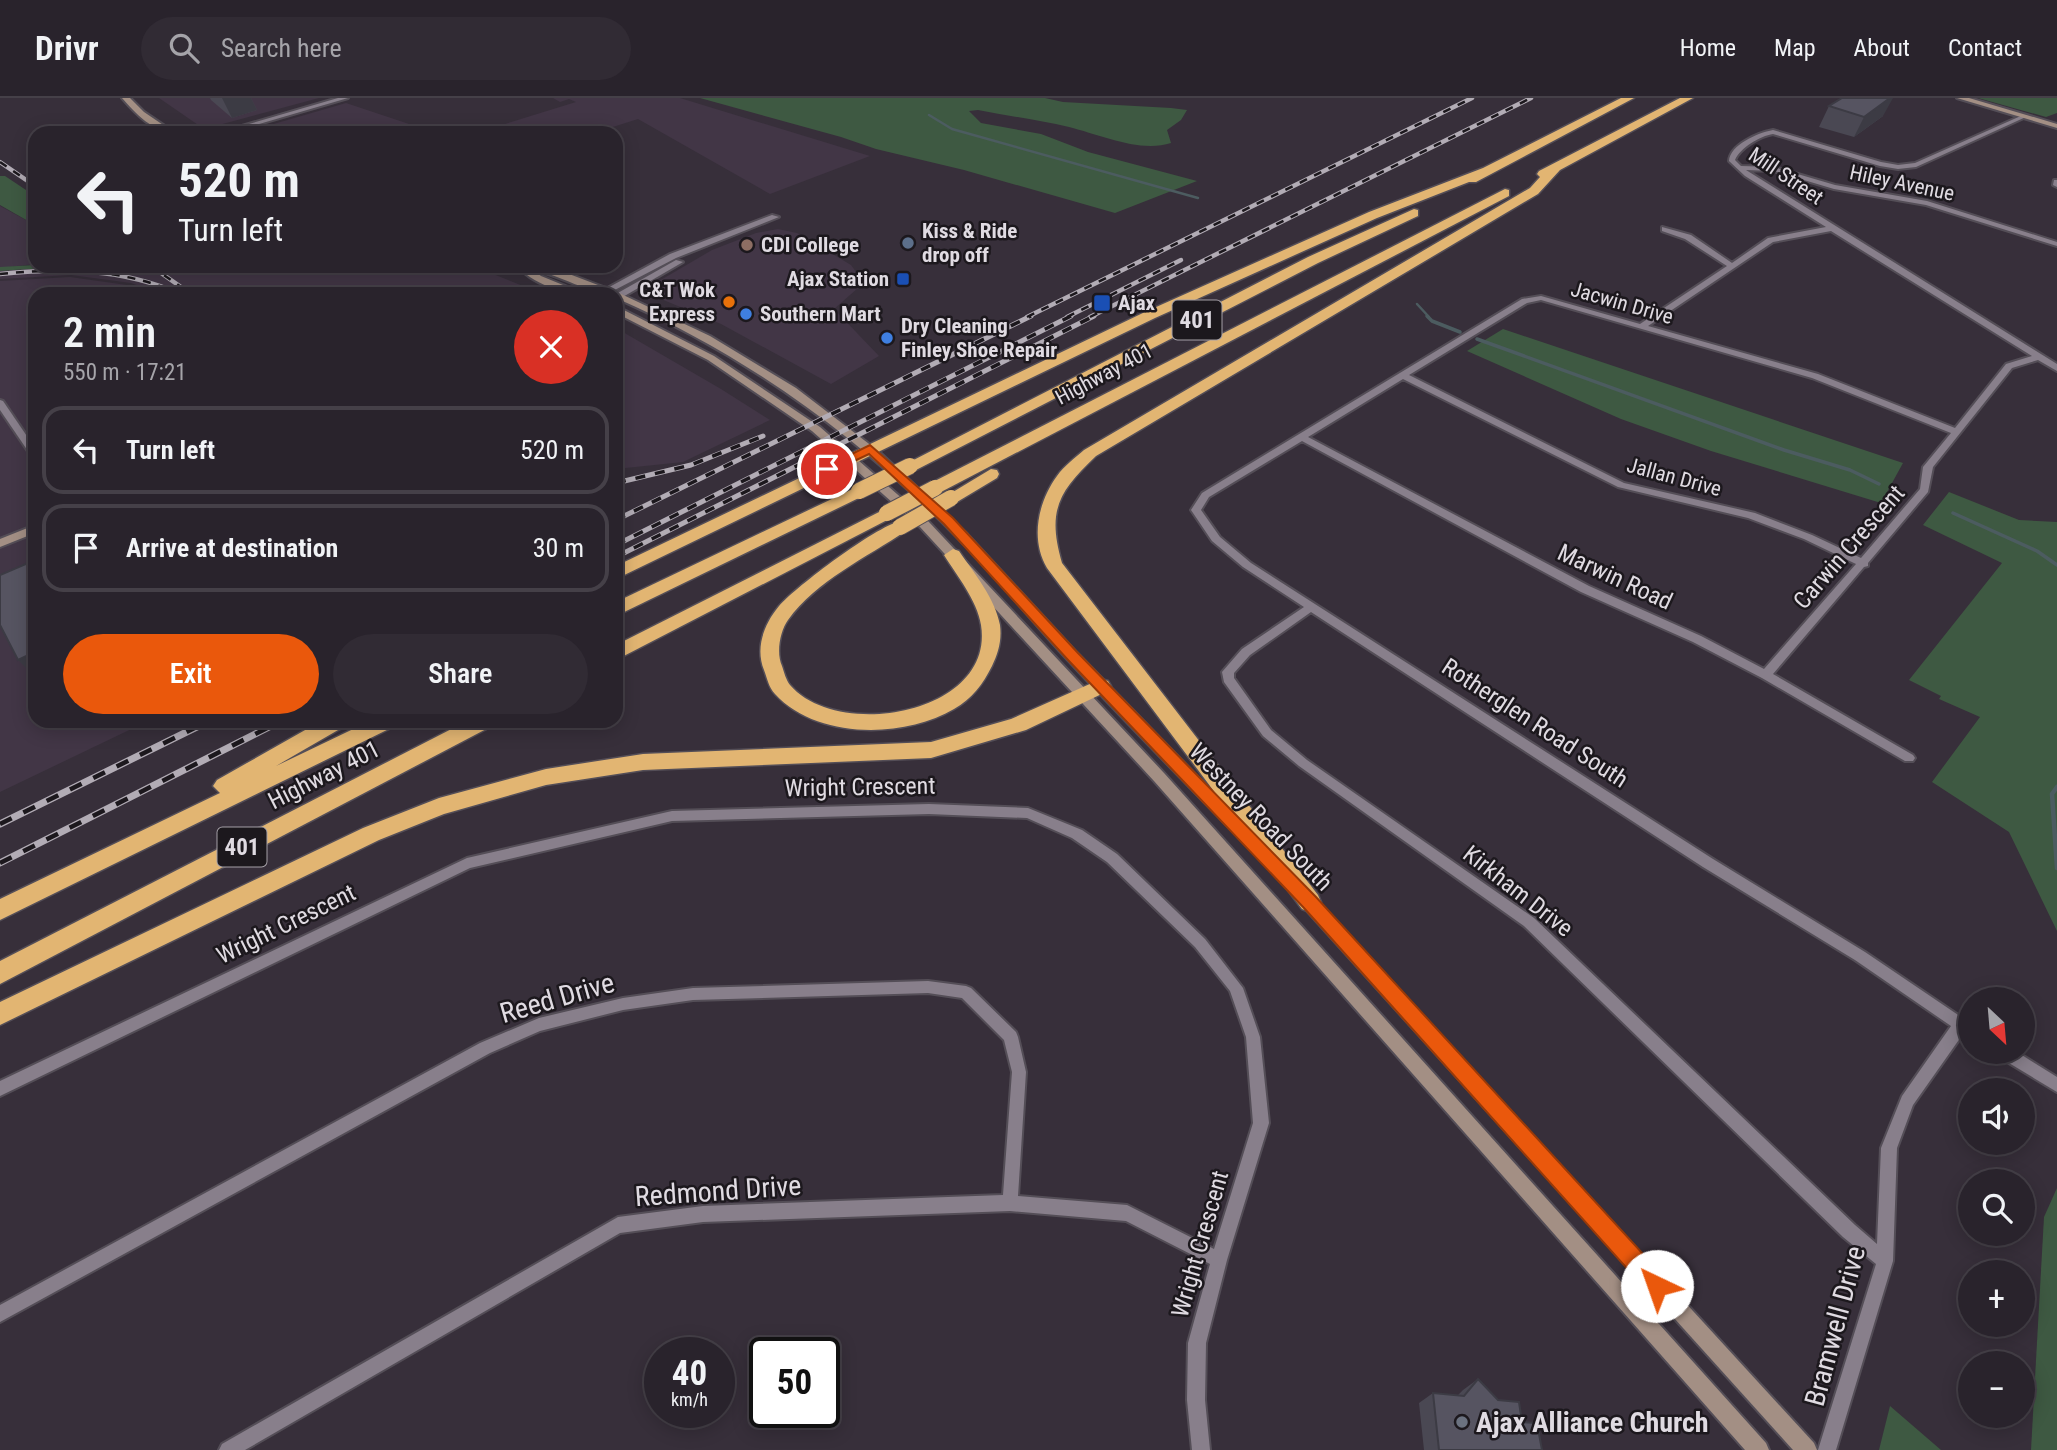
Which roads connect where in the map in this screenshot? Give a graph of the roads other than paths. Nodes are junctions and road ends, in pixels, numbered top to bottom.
1 (126, 98) edge
2 (345, 98) edge
3 (1629, 98) edge
4 (1688, 98) edge
5 (1961, 98) edge
6 (2025, 116) junction
7 (2057, 125) edge
8 (160, 126) edge
9 (246, 126) edge
10 (1555, 168) junction
11 (1738, 168) junction
12 (1483, 172) junction
13 (775, 217) dead end
14 (1833, 228) junction
15 (1665, 229) dead end
16 (2057, 244) edge
17 (692, 250) joint
18 (1732, 265) junction
19 (532, 273) edge
20 (559, 273) edge
21 (562, 287) edge
22 (594, 287) edge
23 (623, 288) edge
24 (623, 299) edge
25 (623, 313) edge
26 (1641, 327) junction
27 (2038, 356) junction
28 (2057, 368) edge
29 (1405, 376) junction
30 (0, 402) edge
31 (1955, 431) junction
32 (1301, 437) junction
33 (1030, 441) junction
34 (28, 444) edge
35 (870, 449) junction
36 (850, 458) junction
37 (894, 520) junction
38 (28, 533) edge
39 (0, 543) edge
40 (953, 555) junction
41 (1864, 564) junction
42 (623, 570) edge
43 (1312, 606) junction
44 (623, 607) edge
45 (623, 650) edge
46 (1766, 675) junction
47 (1092, 691) junction
48 (326, 728) edge
49 (374, 728) edge
50 (471, 728) edge
51 (1909, 758) dead end
52 (1310, 902) junction
53 (0, 909) edge
54 (0, 972) edge
55 (0, 1014) edge
56 (1958, 1023) edge
57 (1958, 1038) edge
58 (2023, 1064) edge
59 (2057, 1085) edge
60 (0, 1089) edge
61 (1010, 1203) junction
62 (1219, 1260) junction
63 (1885, 1261) junction
64 (0, 1314) edge
65 (228, 1450) edge
66 (1201, 1450) edge
67 (1759, 1450) edge
68 (1807, 1450) edge
69 (1827, 1450) edge

1 - 8 main road
2 - 9 street
3 - 12 highway, Highway 401 / 401
4 - 10 highway, Highway 401 / 401
5 - 6 main road
6 - 7 main road
6 - 11 street, Mill Street
10 - 33 highway, Highway 401 / 401
10 - 52 highway
11 - 14 street, Mill Street
11 - 16 street, Hiley Avenue
12 - 35 highway
12 - 44 highway, Highway 401 / 401, bridge
13 - 17 street
14 - 18 street
14 - 27 street, Mill Street
15 - 18 street
17 - 23 street
18 - 26 street
19 - 21 main road, Westney Road South
20 - 22 main road, Westney Road South
24 - 35 main road, Westney Road South
25 - 36 main road, Westney Road South
26 - 29 street, Jacwin Drive
26 - 31 street, Jacwin Drive
27 - 28 street, Mill Street
27 - 31 street, Carwin Crescent
29 - 32 street, Jacwin Drive
29 - 41 street, Jallan Drive
30 - 34 street
31 - 41 street, Carwin Crescent
32 - 43 street, Rotherglen Road South
32 - 46 street, Marwin Road
33 - 37 highway, Highway 401 / 401, bridge
33 - 37 highway, bridge
35 - 36 highway
35 - 47 main road, Westney Road South
36 - 40 main road, Westney Road South
36 - 42 highway
37 - 40 highway
37 - 45 highway, Highway 401 / 401
38 - 39 main road
40 - 47 main road, Westney Road South
41 - 46 street, Carwin Crescent
43 - 56 street, Rotherglen Road South
43 - 63 street, Kirkham Drive
46 - 51 street, Marwin Road
47 - 52 main road, Westney Road South
47 - 55 highway
47 - 67 main road, Westney Road South
48 - 53 highway
49 - 53 highway, Highway 401 / 401
50 - 54 highway, Highway 401 / 401
52 - 68 main road, Westney Road South
57 - 63 street, Bramwell Drive
58 - 59 street
60 - 62 street, Wright Crescent
61 - 62 street, Redmond Drive
61 - 64 street, Reed Drive
61 - 65 street, Redmond Drive
62 - 66 street, Wright Crescent
63 - 69 street, Bramwell Drive

